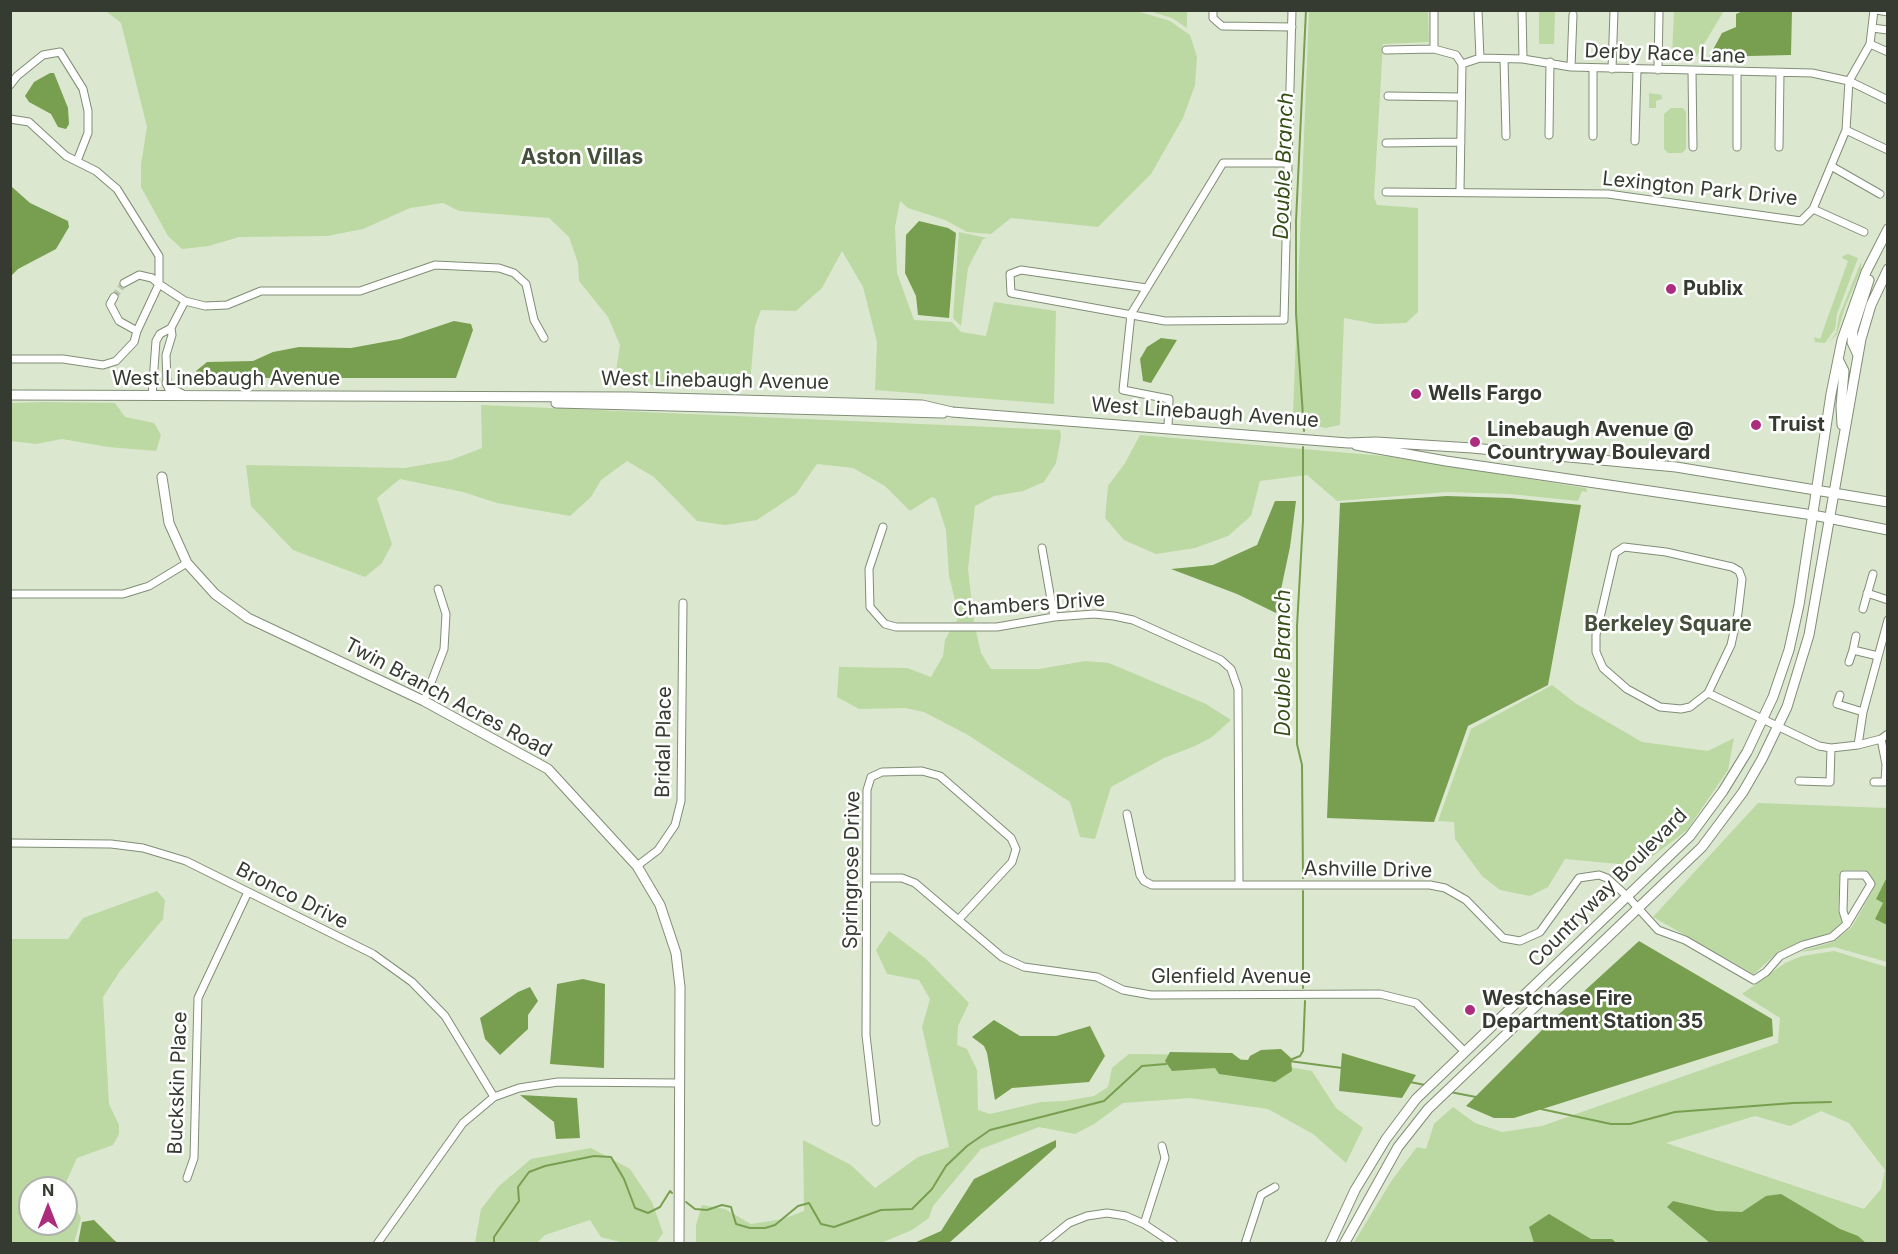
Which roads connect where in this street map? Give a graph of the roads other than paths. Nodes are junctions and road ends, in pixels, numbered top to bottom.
1 (1213, 10) edge
2 (1292, 10) edge
3 (1434, 10) edge
4 (1478, 10) edge
5 (1522, 10) edge
6 (1876, 10) edge
7 (1614, 11) edge
8 (1887, 12) edge
9 (1659, 13) dead end
10 (1573, 15) dead end
11 (1292, 27) junction
12 (1872, 28) junction
13 (1887, 30) edge
14 (1870, 44) junction
15 (1434, 49) junction
16 (1386, 50) dead end
17 (1887, 52) edge
18 (1480, 58) junction
19 (1504, 59) junction
20 (1523, 59) junction
21 (1550, 62) junction
22 (1462, 64) junction
23 (1571, 68) junction
24 (1593, 68) junction
25 (1612, 69) junction
26 (1637, 70) junction
27 (1658, 70) junction
28 (1692, 71) junction
29 (1737, 72) junction
30 (1780, 73) junction
31 (1849, 81) junction
32 (10, 85) edge
33 (1388, 96) dead end
34 (1461, 97) junction
35 (1887, 100) edge
36 (10, 119) edge
37 (1846, 130) junction
38 (1549, 135) dead end
39 (1506, 136) dead end
40 (1593, 136) dead end
41 (1635, 141) dead end
42 (1386, 142) dead end
43 (1461, 142) junction
44 (1693, 147) dead end
45 (1737, 147) dead end
46 (1779, 147) dead end
47 (1887, 150) edge
48 (76, 161) junction
49 (1287, 163) junction
50 (1831, 166) junction
51 (1460, 191) junction
52 (1386, 192) dead end
53 (1880, 194) dead end
54 (1813, 209) junction
55 (1887, 229) edge
56 (1864, 232) dead end
57 (1873, 258) junction
58 (1886, 271) edge
59 (124, 283) tunnel mouth
60 (159, 284) junction
61 (1147, 288) junction
62 (114, 297) dead end
63 (185, 301) junction
64 (1131, 314) junction
65 (171, 328) junction
66 (137, 331) junction
67 (544, 338) dead end
68 (1858, 355) junction
69 (10, 359) edge
70 (1838, 359) junction
71 (167, 383) joint
72 (10, 395) edge
73 (152, 396) junction
74 (186, 396) junction
75 (824, 401) junction
76 (777, 405) junction
77 (823, 412) junction
78 (952, 412) junction
79 (1168, 428) junction
80 (1844, 437) junction
81 (1348, 443) junction
82 (1561, 457) junction
83 (162, 477) dead end
84 (1559, 477) junction
85 (1815, 490) junction
86 (1834, 492) junction
87 (1887, 502) edge
88 (1813, 515) junction
89 (1831, 521) junction
90 (883, 527) dead end
91 (1887, 530) edge
92 (1042, 548) dead end
93 (187, 563) junction
94 (1873, 574) dead end
95 (438, 589) dead end
96 (1867, 593) junction
97 (10, 594) edge
98 (1887, 600) edge
99 (683, 603) dead end
100 (1863, 609) dead end
101 (1054, 617) junction
102 (1887, 620) edge
103 (1856, 636) dead end
104 (1853, 650) junction
105 (1878, 656) junction
106 (1849, 662) dead end
107 (1708, 693) junction
108 (1840, 695) dead end
109 (424, 701) junction
110 (1837, 704) junction
111 (1863, 712) junction
112 (1835, 713) dead end
113 (1764, 720) junction
114 (1778, 727) junction
115 (1884, 737) edge
116 (1858, 745) junction
117 (1831, 748) junction
118 (1799, 781) dead end
119 (1874, 782) dead end
120 (1126, 814) dead end
121 (1690, 836) junction
122 (10, 843) edge
123 (1702, 847) junction
124 (637, 866) junction
125 (868, 878) junction
126 (1239, 884) junction
127 (248, 892) junction
128 (1628, 897) junction
129 (1639, 910) junction
130 (960, 918) junction
131 (1847, 924) junction
132 (1464, 1051) junction
133 (1475, 1063) junction
134 (679, 1083) junction
135 (494, 1097) junction
136 (876, 1122) dead end
137 (1162, 1146) dead end
138 (1407, 1153) dead end
139 (1392, 1157) junction
140 (188, 1178) dead end
141 (1275, 1187) dead end
142 (1144, 1224) junction
143 (377, 1244) edge
144 (679, 1244) edge
145 (1043, 1244) edge
146 (1174, 1244) edge
147 (1245, 1244) edge
148 (1330, 1244) edge
149 (1344, 1244) edge

1 - 11 street
2 - 11 street
3 - 15 street
4 - 18 street
5 - 20 street
6 - 8 street, Lexington Park Drive
6 - 12 street, Lexington Park Drive
7 - 25 street
9 - 27 street
10 - 23 street
11 - 49 street
12 - 13 street
12 - 14 street, Lexington Park Drive
14 - 17 street
14 - 31 street, Lexington Park Drive
15 - 16 street
15 - 22 street
18 - 19 street, Derby Race Lane
18 - 22 street
19 - 20 street, Derby Race Lane
19 - 39 street
20 - 21 street, Derby Race Lane
21 - 23 street, Derby Race Lane
21 - 38 street
22 - 34 street
23 - 24 street, Derby Race Lane
24 - 25 street, Derby Race Lane
24 - 40 street
25 - 26 street, Derby Race Lane
26 - 27 street, Derby Race Lane
26 - 41 street
27 - 28 street, Derby Race Lane
28 - 29 street, Derby Race Lane
28 - 44 street
29 - 30 street, Derby Race Lane
29 - 45 street
30 - 31 street, Derby Race Lane
30 - 46 street
31 - 35 street, Derby Race Lane
31 - 37 street, Lexington Park Drive
32 - 48 street
33 - 34 street
34 - 43 street
36 - 48 street
37 - 47 street
37 - 50 street, Lexington Park Drive
42 - 43 street
43 - 51 street
48 - 60 street
49 - 61 street
49 - 64 street
50 - 53 street
50 - 54 street, Lexington Park Drive
51 - 52 street, Lexington Park Drive
51 - 54 street, Lexington Park Drive
54 - 56 street
55 - 57 street, Countryway Boulevard
57 - 58 street
57 - 68 street
57 - 70 street, Countryway Boulevard
58 - 68 street, Countryway Boulevard
59 - 60 street
60 - 63 street
60 - 66 street
61 - 64 street
61 - 64 street
62 - 66 street
63 - 65 street
63 - 67 street
64 - 79 street
65 - 71 street
65 - 73 street
66 - 69 street
68 - 80 street, Countryway Boulevard
70 - 80 street
70 - 85 street, Countryway Boulevard
71 - 74 street
72 - 73 street, West Linebaugh Avenue
73 - 74 street, West Linebaugh Avenue
74 - 76 street, West Linebaugh Avenue
75 - 76 street, West Linebaugh Avenue
75 - 77 street
75 - 78 street, West Linebaugh Avenue
76 - 77 street, West Linebaugh Avenue
77 - 78 street, West Linebaugh Avenue
78 - 79 street, West Linebaugh Avenue
79 - 81 street, West Linebaugh Avenue
80 - 86 street, Countryway Boulevard
81 - 82 street, West Linebaugh Avenue
81 - 84 street, West Linebaugh Avenue
82 - 84 street
82 - 85 street, West Linebaugh Avenue
83 - 93 street, Twin Branch Acres Road
84 - 88 street, West Linebaugh Avenue
85 - 86 street, West Linebaugh Avenue
85 - 88 street, Countryway Boulevard
86 - 87 street, West Linebaugh Avenue
86 - 89 street, Countryway Boulevard
88 - 89 street, West Linebaugh Avenue
88 - 113 street, Countryway Boulevard
89 - 91 street, West Linebaugh Avenue
89 - 114 street, Countryway Boulevard
90 - 101 street, Chambers Drive
92 - 101 street
93 - 97 street
93 - 109 street, Twin Branch Acres Road
94 - 96 street
95 - 109 street
96 - 98 street
96 - 100 street
99 - 124 street, Bridal Place
101 - 126 street, Chambers Drive
102 - 105 street
103 - 104 street
104 - 105 street
104 - 106 street
105 - 111 street
107 - 107 street
107 - 113 street
108 - 110 street
109 - 124 street, Twin Branch Acres Road
110 - 111 street
110 - 112 street
111 - 116 street
113 - 114 street
113 - 121 street, Countryway Boulevard
114 - 117 street
114 - 123 street, Countryway Boulevard
115 - 116 street
115 - 119 street
116 - 117 street
117 - 118 street
120 - 126 street, Ashville Drive
121 - 123 street
121 - 128 street, Countryway Boulevard
122 - 127 street, Bronco Drive
123 - 129 street, Countryway Boulevard
124 - 134 street, Twin Branch Acres Road
125 - 130 street, Glenfield Avenue
125 - 130 street, Springrose Drive
125 - 136 street, Springrose Drive
126 - 128 street, Ashville Drive
127 - 135 street, Bronco Drive
127 - 140 street, Buckskin Place
128 - 129 street, Ashville Drive
128 - 132 street, Countryway Boulevard
129 - 131 street, Ashville Drive
129 - 133 street, Countryway Boulevard
130 - 132 street, Glenfield Avenue
131 - 131 street, Ashville Drive
132 - 133 street
132 - 148 street, Countryway Boulevard
133 - 139 street, Countryway Boulevard
134 - 135 street
134 - 144 street, Twin Branch Acres Road
135 - 143 street
137 - 142 street
138 - 139 street
139 - 149 street, Countryway Boulevard
141 - 147 street
142 - 145 street
142 - 146 street

